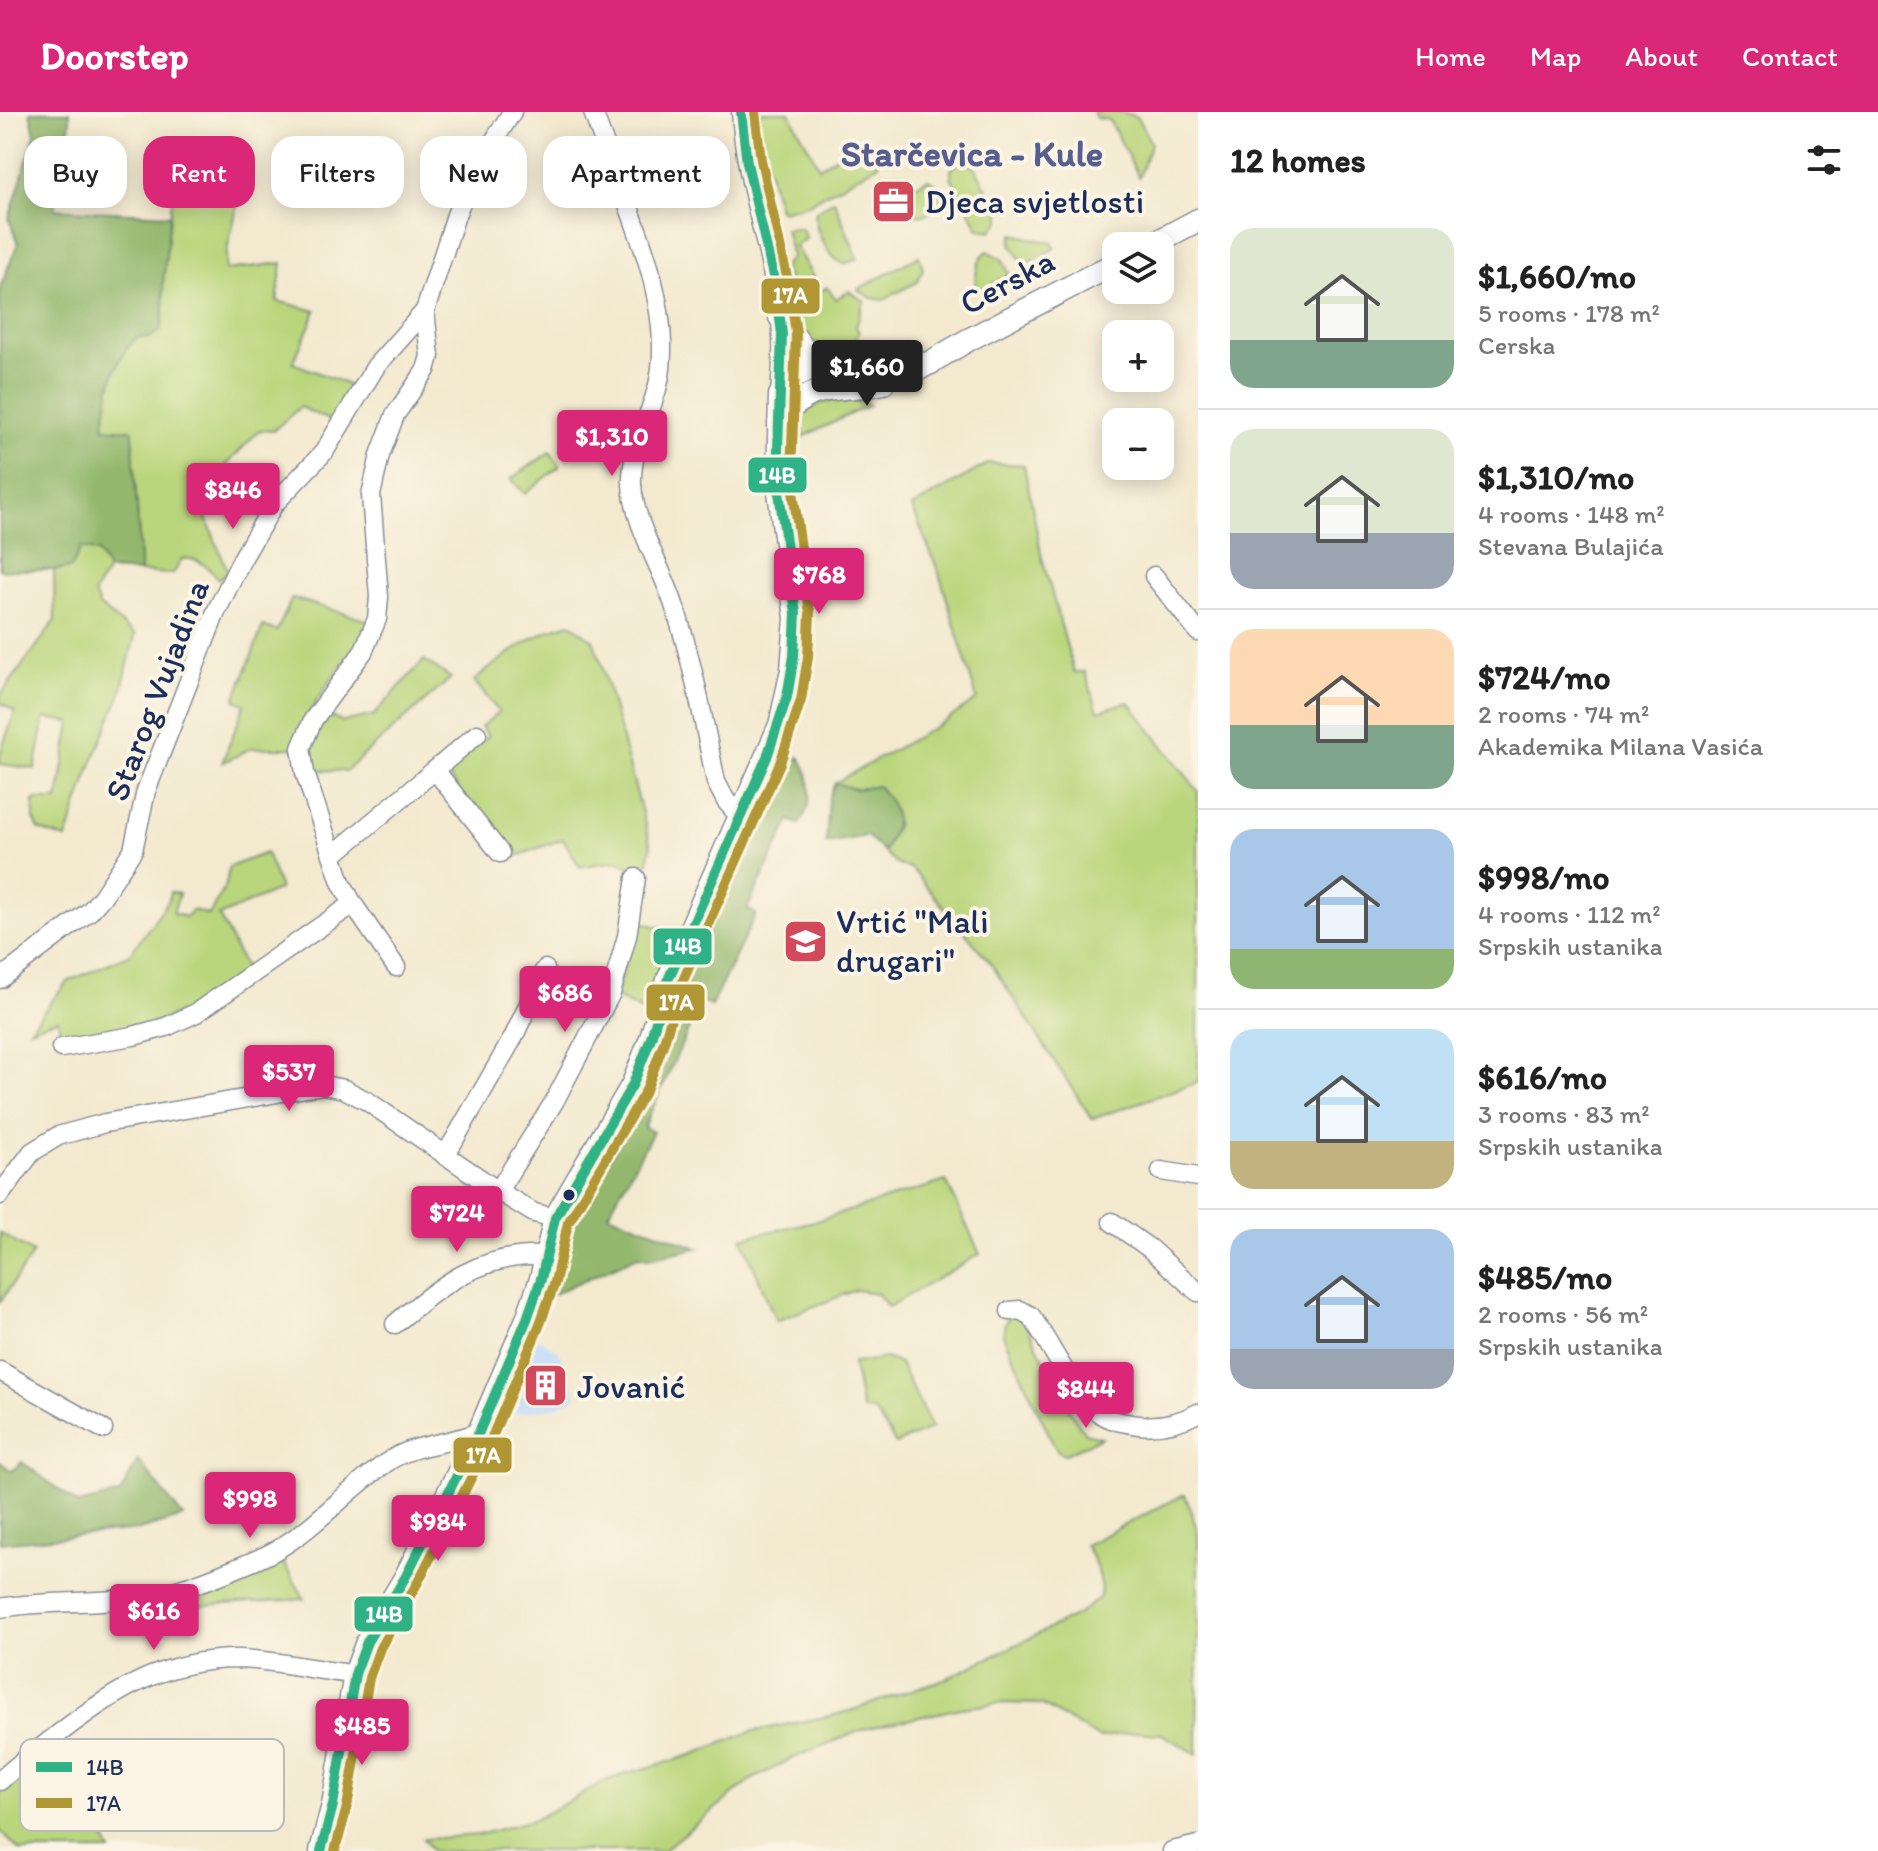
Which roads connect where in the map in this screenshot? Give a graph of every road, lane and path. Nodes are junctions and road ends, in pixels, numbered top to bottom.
1 (512, 112) edge
2 (593, 112) edge
3 (741, 112) edge
4 (1198, 220) edge
5 (1174, 233) edge
6 (1102, 270) edge
7 (425, 311) junction
8 (780, 317) junction
9 (931, 363) junction
10 (831, 367) junction
11 (780, 395) junction
12 (779, 424) junction
13 (1154, 576) dead end
14 (1198, 632) edge
15 (477, 734) dead end
16 (435, 770) junction
17 (740, 817) junction
18 (500, 853) dead end
19 (333, 855) junction
20 (636, 878) dead end
21 (353, 904) junction
22 (396, 967) dead end
23 (545, 969) dead end
24 (0, 979) edge
25 (61, 1048) dead end
26 (445, 1156) junction
27 (1161, 1171) dead end
28 (1198, 1177) edge
29 (498, 1191) junction
30 (0, 1195) edge
31 (555, 1218) junction
32 (1112, 1222) dead end
33 (546, 1256) junction
34 (1198, 1292) edge
35 (1010, 1311) dead end
36 (395, 1324) dead end
37 (0, 1371) edge
38 (1198, 1413) edge
39 (103, 1429) dead end
40 (479, 1432) junction
41 (0, 1608) edge
42 (355, 1674) junction
43 (41, 1739) edge
44 (8, 1760) edge
45 (0, 1781) edge
46 (1198, 1845) edge
47 (321, 1851) edge
48 (1172, 1851) edge

1 - 7 street, Starog Vujadina
2 - 17 street
3 - 8 street
4 - 5 street
6 - 9 street, Cerska
7 - 19 street
7 - 24 street, Starog Vujadina
8 - 10 street
8 - 11 street
9 - 10 street, Cerska
9 - 12 street, Cerska
10 - 11 street, Cerska
11 - 12 street
12 - 17 street
13 - 14 street
15 - 16 street
16 - 18 street
16 - 19 street
17 - 31 street
19 - 21 street
20 - 29 street
21 - 22 street
21 - 25 street
23 - 26 street
26 - 29 street
26 - 30 street
27 - 28 street
29 - 31 street
31 - 33 street
32 - 34 street
33 - 36 street
33 - 40 street
35 - 38 street
37 - 39 street
40 - 41 street
40 - 42 street
42 - 43 street
42 - 47 street
44 - 45 street
46 - 48 street

